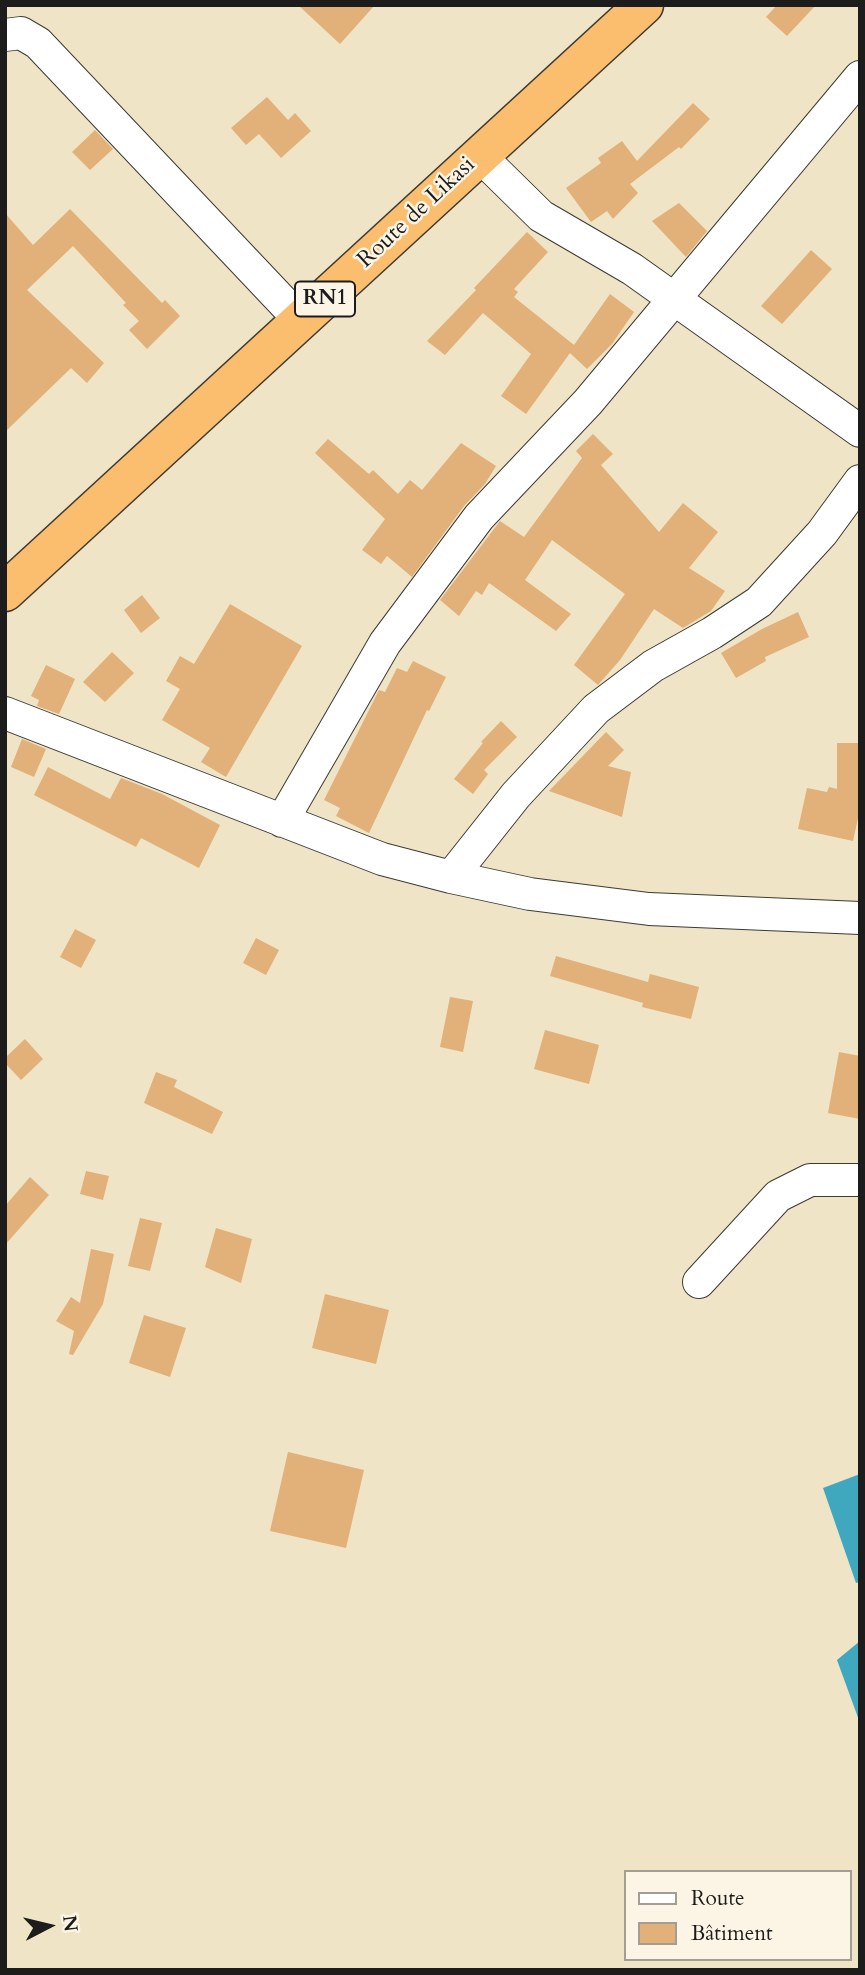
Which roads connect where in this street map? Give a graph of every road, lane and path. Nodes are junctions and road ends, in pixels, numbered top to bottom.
1 (644, 5) edge
2 (5, 35) edge
3 (860, 77) edge
4 (480, 156) junction
5 (675, 300) junction
6 (300, 321) junction
7 (860, 431) edge
8 (860, 481) edge
9 (5, 592) edge
10 (5, 713) edge
11 (282, 821) junction
12 (451, 877) junction
13 (860, 918) edge
14 (860, 1180) edge
15 (699, 1282) dead end

1 - 4 highway, Route de Likasi / RN1
2 - 6 street
3 - 5 street
4 - 5 street
4 - 6 highway, Route de Likasi / RN1
5 - 7 street
5 - 11 street
6 - 9 highway, Route de Likasi / RN1
8 - 12 street
10 - 11 street
11 - 12 street
12 - 13 street
14 - 15 street

